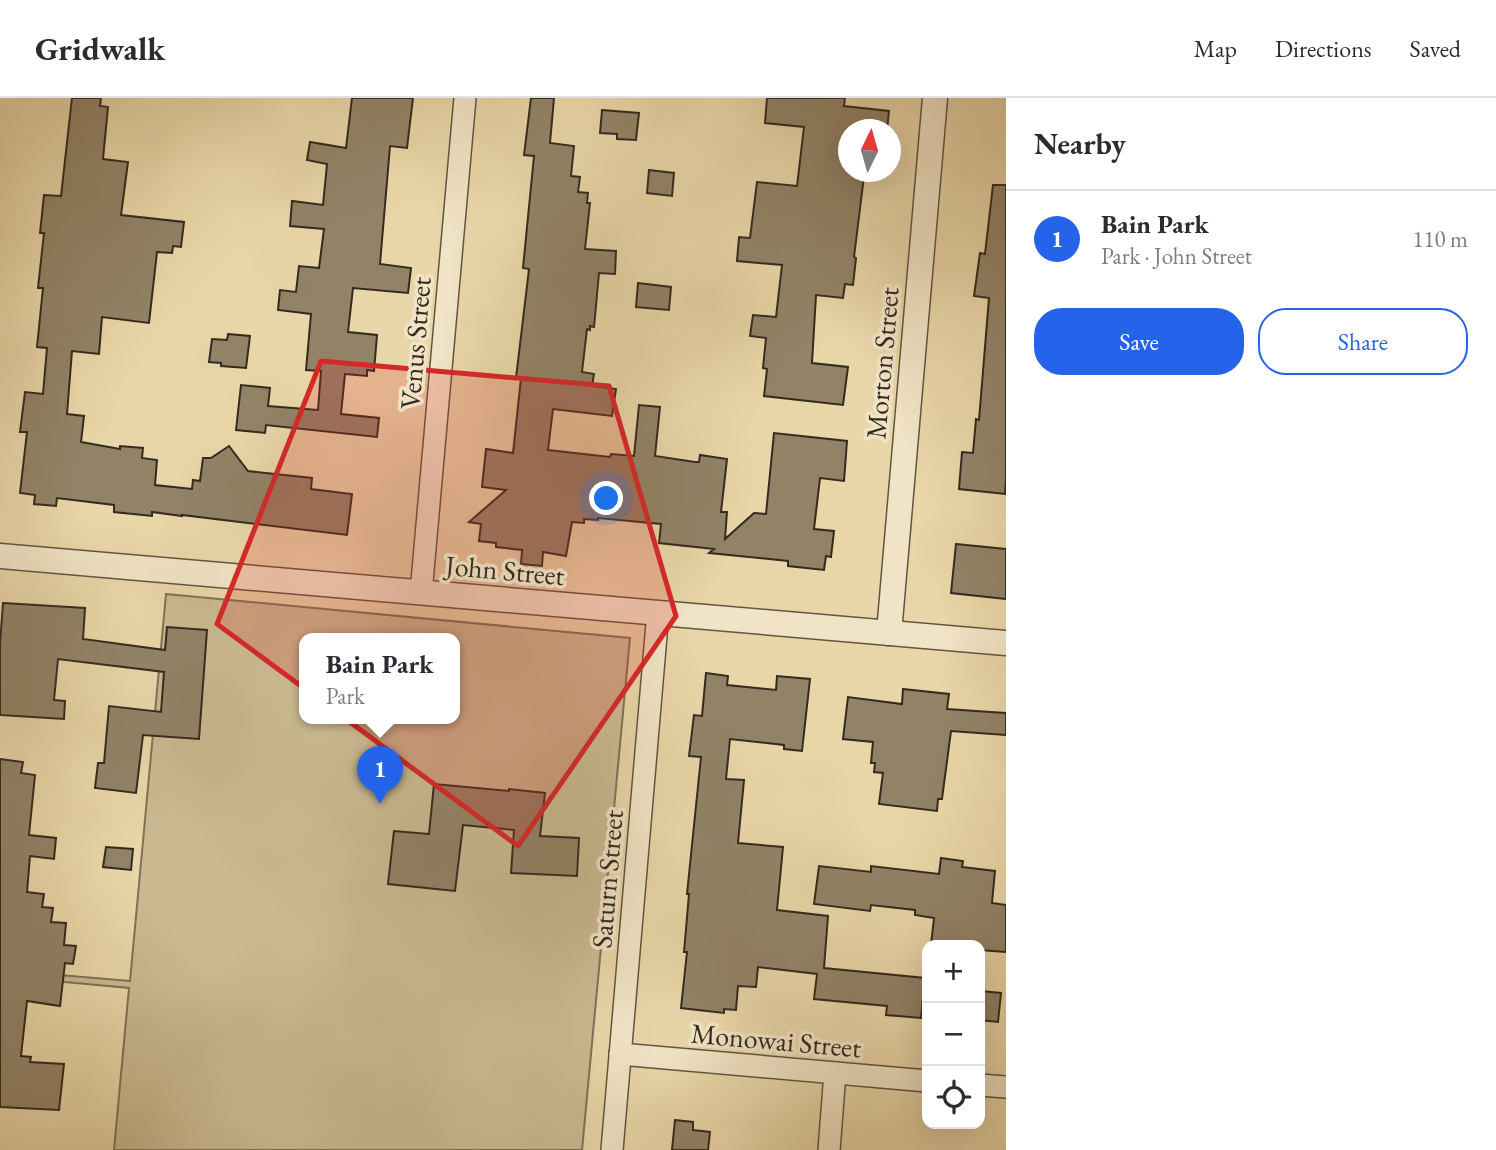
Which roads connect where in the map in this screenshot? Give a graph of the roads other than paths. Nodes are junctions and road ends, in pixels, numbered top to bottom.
1 (465, 98) edge
2 (935, 98) edge
3 (0, 556) edge
4 (421, 593) junction
5 (658, 612) junction
6 (889, 633) junction
7 (1006, 643) edge
8 (620, 1054) junction
9 (835, 1073) junction
10 (922, 1081) edge
11 (985, 1085) edge
12 (1006, 1087) edge
13 (612, 1150) edge
14 (829, 1150) edge

1 - 4 street, Venus Street
2 - 6 street, Morton Street
3 - 4 street, John Street
4 - 5 street, John Street
5 - 6 street, John Street
5 - 8 street, Saturn Street
6 - 7 street, John Street
8 - 9 street, Monowai Street
8 - 13 street, Saturn Street
9 - 10 street, Monowai Street
9 - 14 street
11 - 12 street

